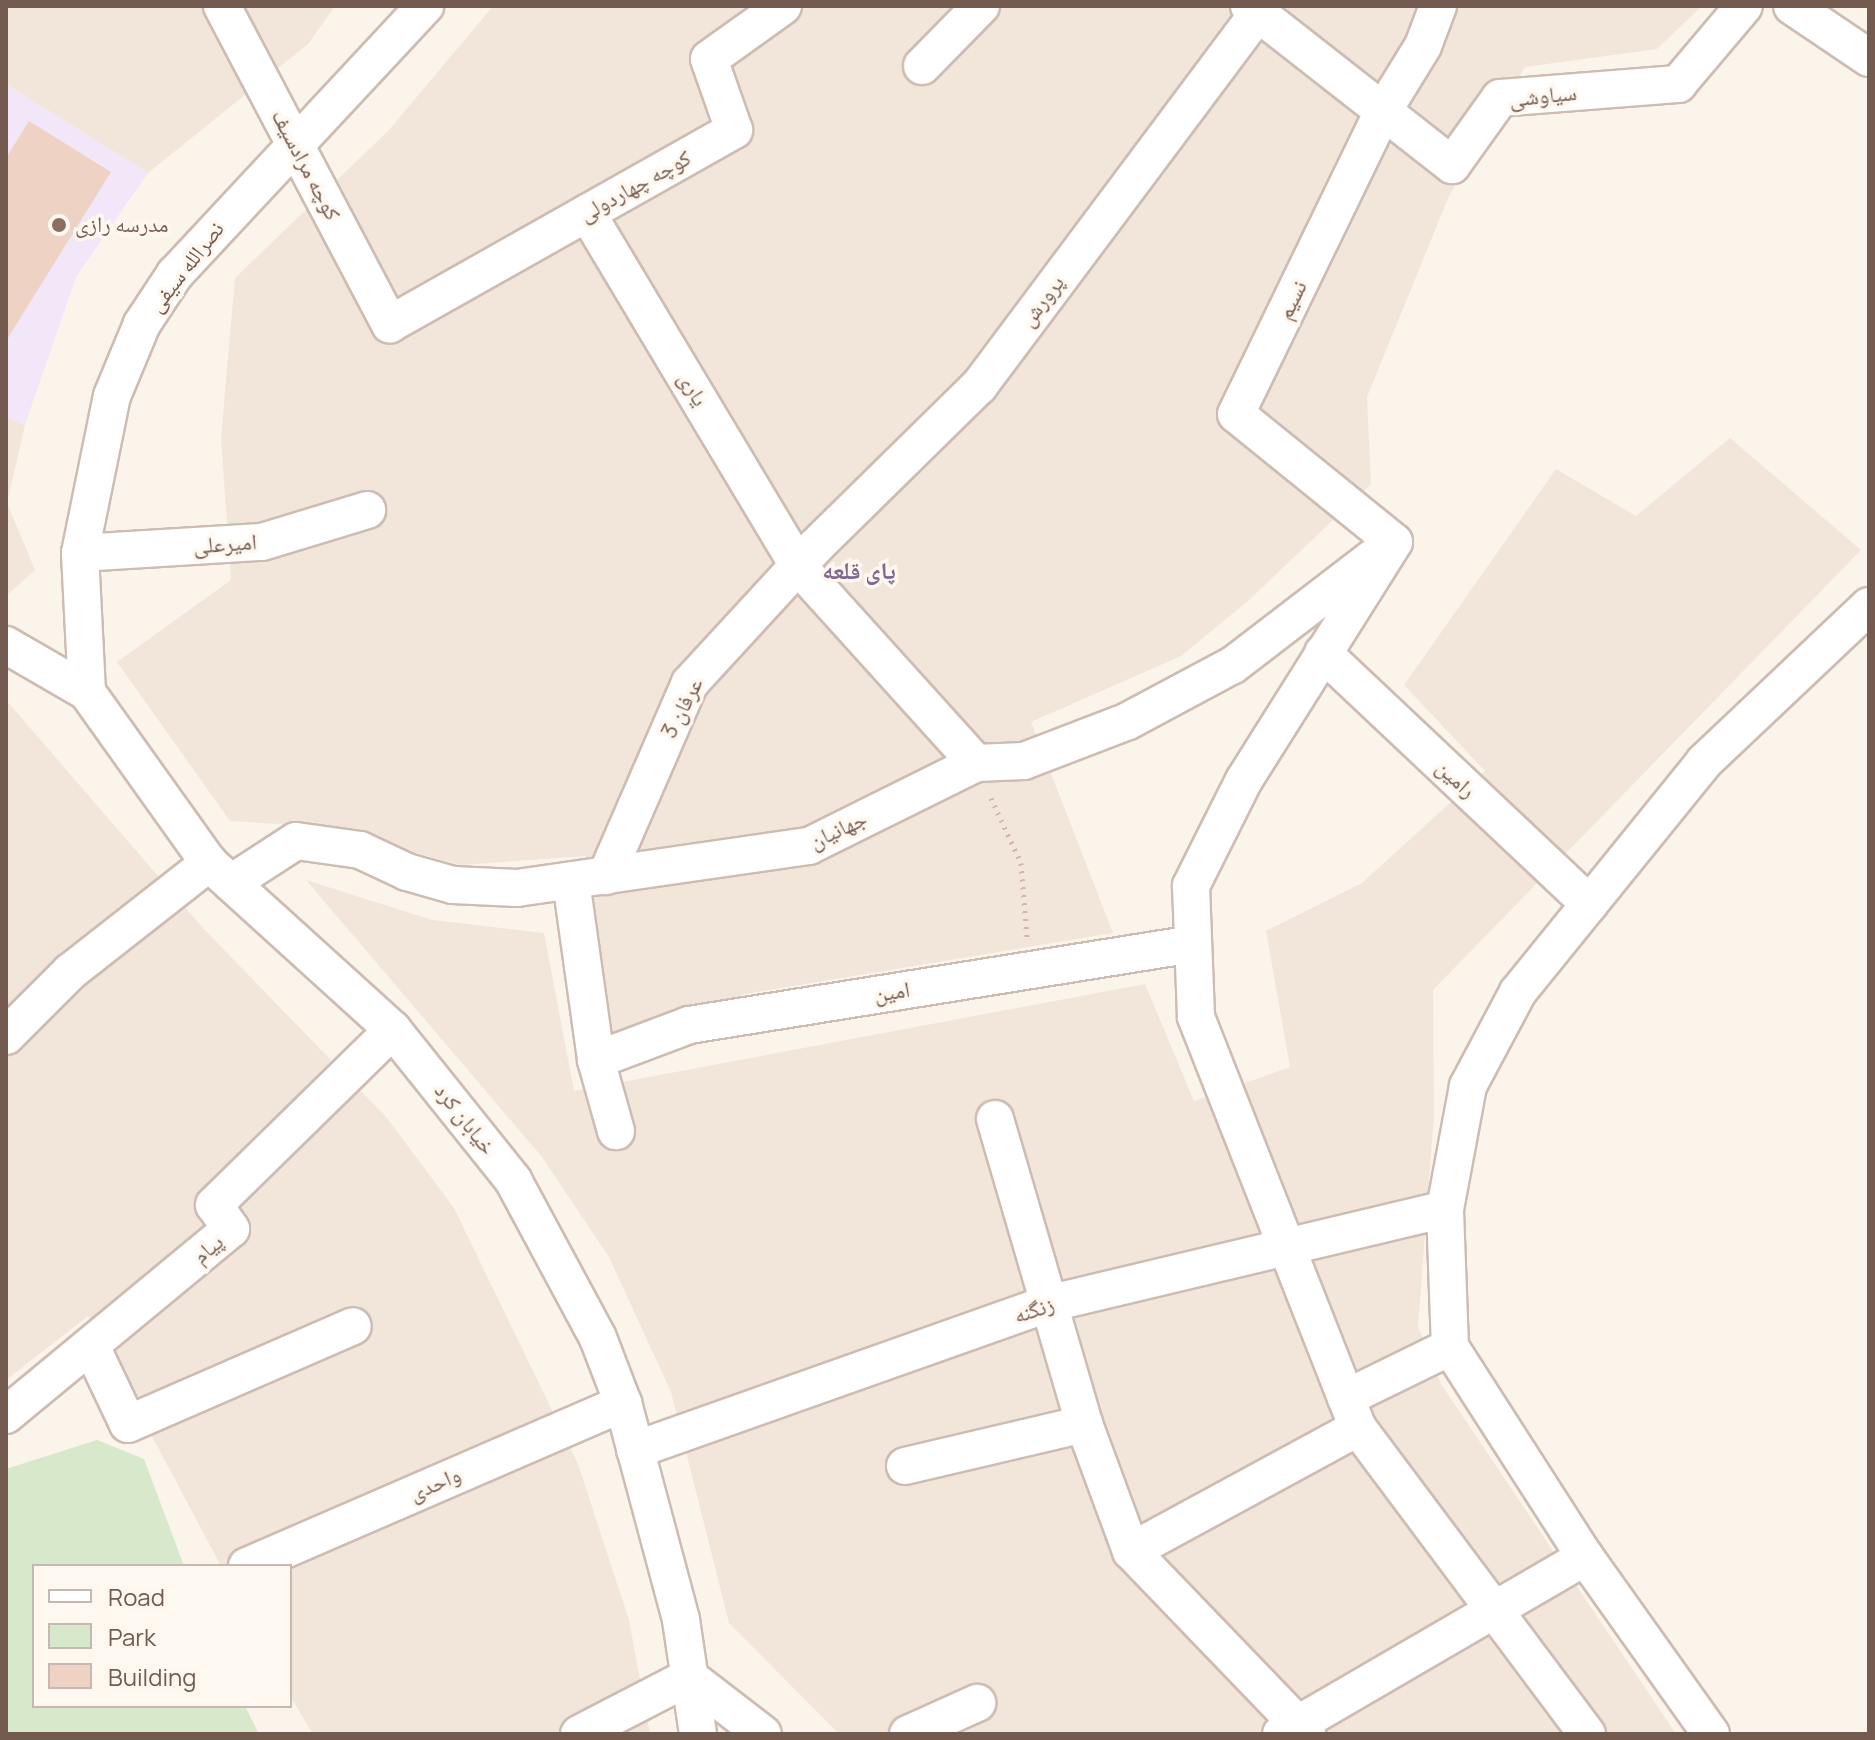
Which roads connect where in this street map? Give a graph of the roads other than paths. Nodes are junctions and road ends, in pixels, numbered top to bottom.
1 (222, 6) edge
2 (425, 6) edge
3 (783, 6) edge
4 (981, 6) edge
5 (1438, 6) edge
6 (1744, 6) edge
7 (1792, 6) edge
8 (1253, 9) edge
9 (1869, 58) edge
10 (922, 66) dead end
11 (1383, 111) junction
12 (296, 146) junction
13 (587, 213) junction
14 (390, 324) joint
15 (367, 510) dead end
16 (1394, 542) junction
17 (80, 553) junction
18 (798, 566) junction
19 (1869, 606) edge
20 (6, 645) edge
21 (1323, 653) junction
22 (87, 692) junction
23 (976, 763) junction
24 (220, 873) junction
25 (588, 878) junction
26 (1589, 904) junction
27 (1193, 944) junction
28 (393, 1030) junction
29 (6, 1036) edge
30 (596, 1060) junction
31 (995, 1119) dead end
32 (616, 1131) dead end
33 (1445, 1209) junction
34 (1286, 1243) junction
35 (1051, 1303) junction
36 (353, 1326) dead end
37 (91, 1346) junction
38 (1450, 1347) junction
39 (623, 1403) junction
40 (1352, 1413) junction
41 (6, 1415) edge
42 (1084, 1424) junction
43 (635, 1450) junction
44 (905, 1466) dead end
45 (1131, 1551) junction
46 (1585, 1557) junction
47 (252, 1564) edge
48 (1499, 1610) junction
49 (689, 1677) junction
50 (977, 1703) dead end
51 (1294, 1731) edge
52 (579, 1734) edge
53 (698, 1734) edge
54 (763, 1734) edge
55 (908, 1734) edge
56 (1587, 1734) edge
57 (1711, 1734) edge

1 - 12 street, کوچه مرادسیف
2 - 12 street, نصرالله سیفی
3 - 13 street, کوچه چهاردولی
4 - 10 street
5 - 11 street, نسیم
6 - 11 street, سیاوشی
7 - 9 street
8 - 11 street, سیاوشی
8 - 18 street, پرورش
11 - 16 street, نسیم
12 - 14 street, کوچه مرادسیف
12 - 17 street, نصرالله سیفی
13 - 14 street, کوچه چهاردولی
13 - 18 street, یاری
15 - 17 street, امیرعلی
16 - 21 street
16 - 23 street, جهانیان
17 - 22 street, نصرالله سیفی
18 - 23 street, یاری
18 - 25 street, عرفان 3
19 - 26 street
20 - 22 street, خیابان کرد
21 - 26 street, رامین
21 - 27 street
22 - 24 street, خیابان کرد
23 - 25 street, جهانیان
24 - 25 street, جهانیان
24 - 28 street, خیابان کرد
24 - 29 street, جهانیان
25 - 30 street
26 - 33 street
27 - 30 street, امین
27 - 34 street
28 - 37 street, پیام
28 - 39 street, خیابان کرد
30 - 32 street
31 - 35 street
33 - 34 street, زنگنه
33 - 38 street
34 - 35 street, زنگنه
34 - 40 street
35 - 42 street
35 - 43 street, زنگنه
36 - 37 street
37 - 41 street, پیام
38 - 40 street
38 - 46 street
39 - 43 street, خیابان کرد
39 - 47 street, واحدی
40 - 45 street
40 - 48 street
42 - 44 street
42 - 45 street
43 - 49 street, خیابان کرد
45 - 51 street
46 - 48 street
46 - 57 street
48 - 51 street
48 - 56 street
49 - 52 street
49 - 53 street, خیابان کرد
49 - 54 street
50 - 55 street

